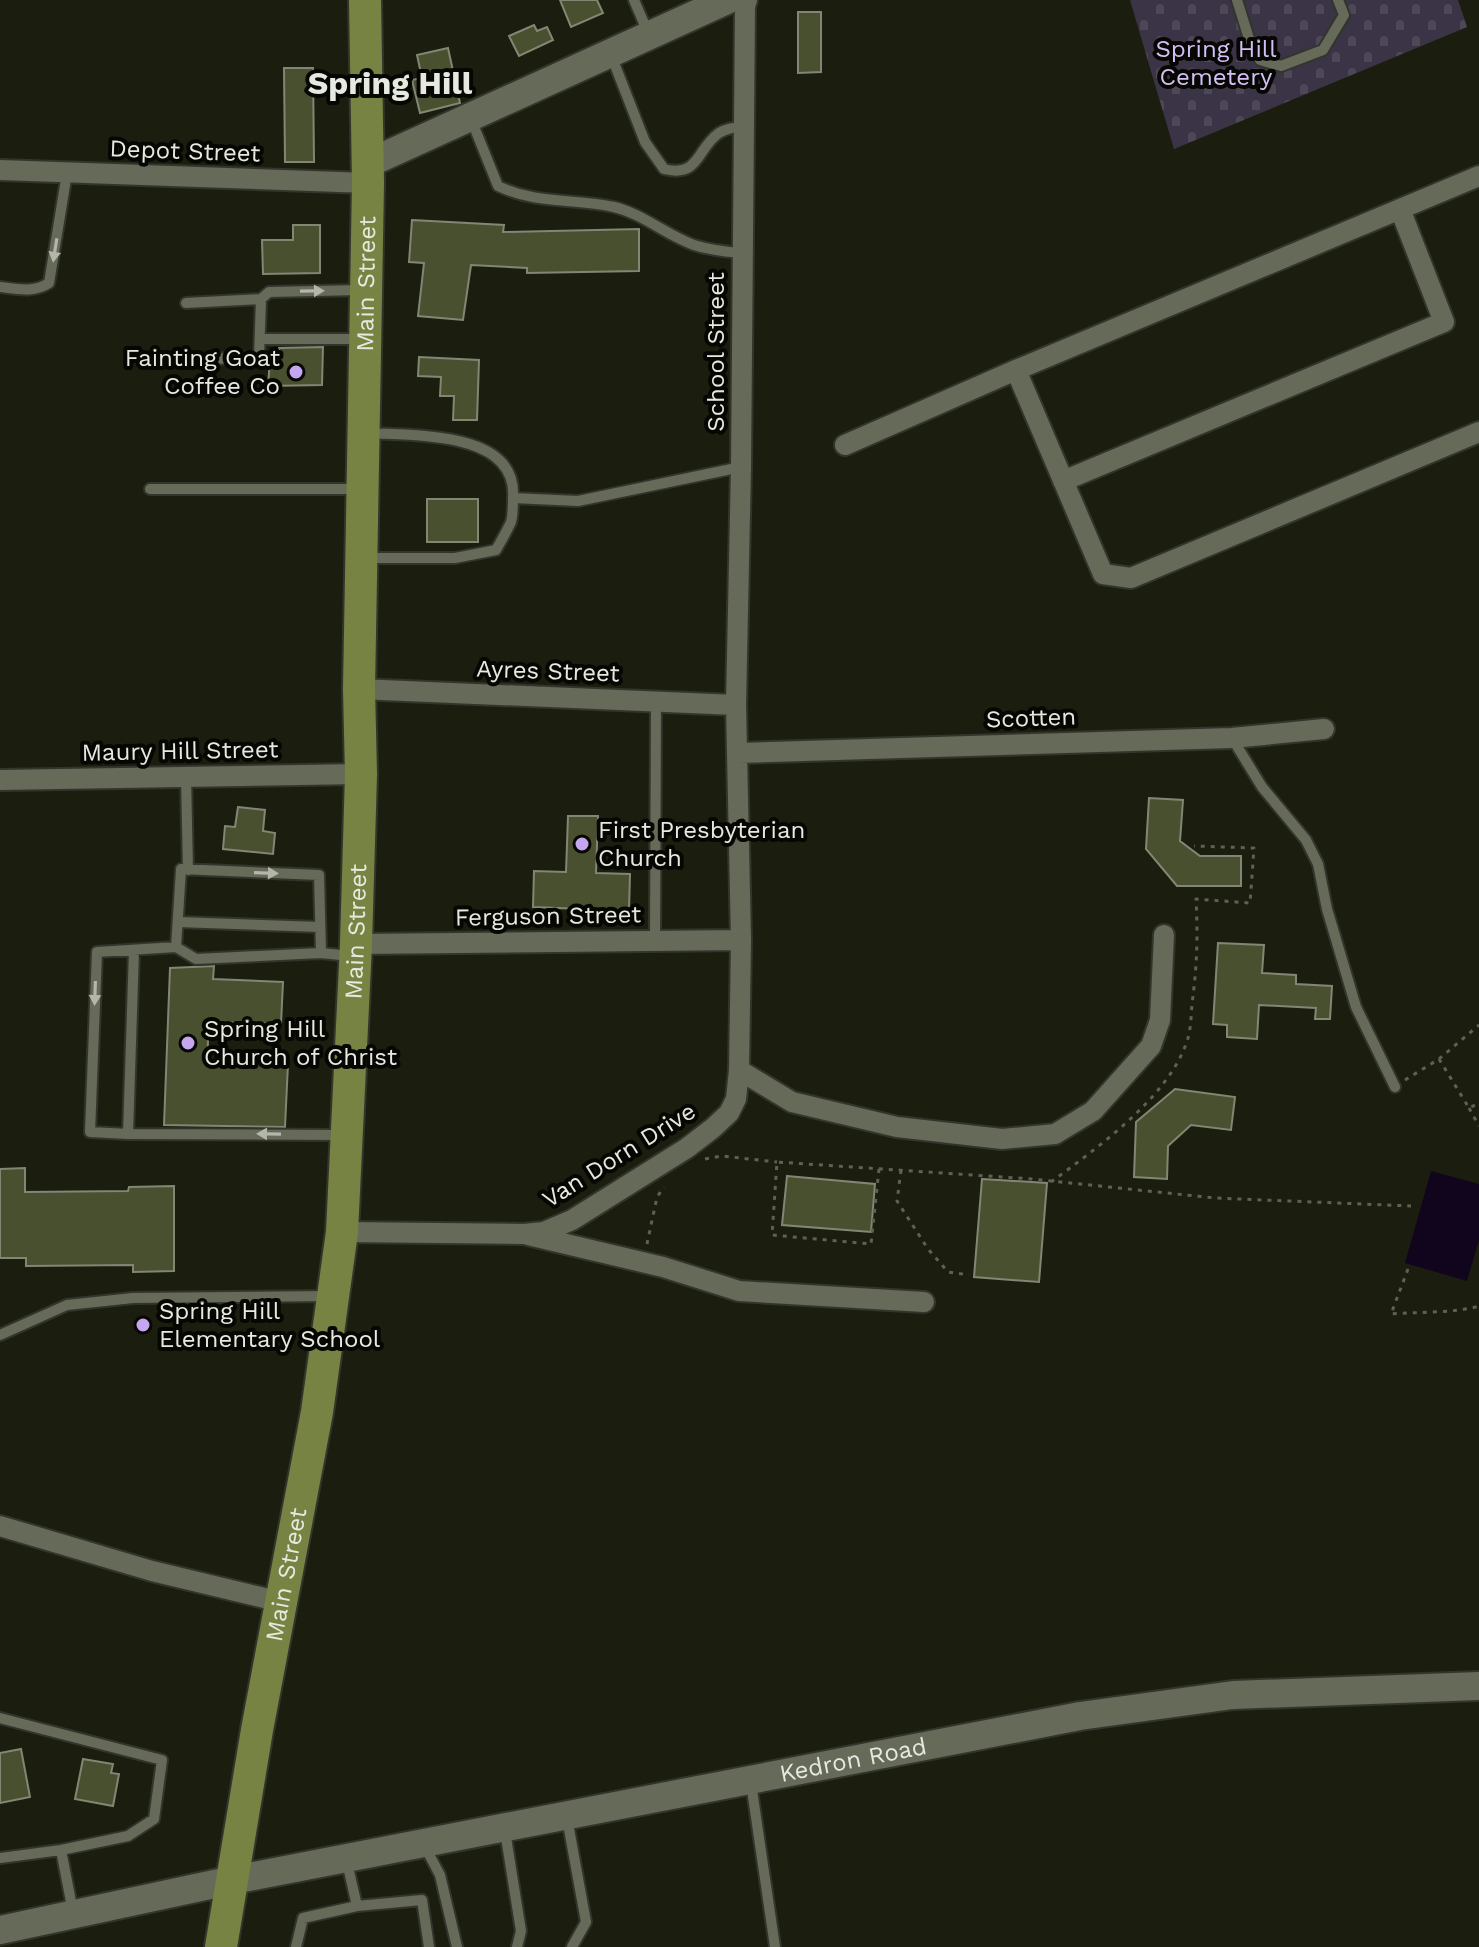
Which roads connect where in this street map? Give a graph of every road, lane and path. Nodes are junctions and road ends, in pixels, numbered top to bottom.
1 (365, 0) edge
2 (634, 0) edge
3 (727, 0) edge
4 (747, 0) edge
5 (1237, 0) edge
6 (1338, 0) edge
7 (649, 35) junction
8 (610, 53) junction
9 (470, 117) junction
10 (744, 127) junction
11 (0, 170) edge
12 (67, 173) junction
13 (368, 174) junction
14 (1479, 176) edge
15 (1400, 209) junction
16 (743, 253) junction
17 (0, 287) edge
18 (366, 290) junction
19 (261, 299) junction
20 (186, 303) dead end
21 (261, 339) junction
22 (366, 339) junction
23 (189, 360) dead end
24 (1016, 370) junction
25 (1479, 432) edge
26 (364, 433) junction
27 (845, 445) dead end
28 (741, 467) junction
29 (1063, 481) junction
30 (150, 489) dead end
31 (363, 489) junction
32 (513, 498) junction
33 (362, 558) junction
34 (359, 689) junction
35 (656, 701) junction
36 (736, 705) junction
37 (1324, 729) dead end
38 (1232, 738) junction
39 (739, 753) junction
40 (361, 774) junction
41 (186, 777) junction
42 (0, 780) edge
43 (188, 870) junction
44 (178, 922) junction
45 (320, 927) junction
46 (1164, 935) dead end
47 (741, 940) junction
48 (655, 941) junction
49 (176, 947) junction
50 (134, 950) junction
51 (356, 950) junction
52 (321, 953) junction
53 (1479, 1025) edge
54 (1439, 1059) junction
55 (739, 1070) junction
56 (1395, 1087) joint
57 (1479, 1103) edge
58 (1469, 1108) junction
59 (1479, 1126) edge
60 (128, 1134) junction
61 (347, 1135) junction
62 (700, 1161) dead end
63 (777, 1162) junction
64 (879, 1169) junction
65 (901, 1170) junction
66 (670, 1177) dead end
67 (1411, 1206) dead end
68 (342, 1232) junction
69 (524, 1234) junction
70 (645, 1250) dead end
71 (1408, 1269) dead end
72 (969, 1275) dead end
73 (334, 1296) junction
74 (924, 1302) dead end
75 (1479, 1306) edge
76 (0, 1335) edge
77 (0, 1526) edge
78 (281, 1602) junction
79 (1479, 1686) edge
80 (0, 1718) edge
81 (751, 1780) junction
82 (566, 1816) junction
83 (504, 1827) junction
84 (423, 1843) junction
85 (61, 1850) junction
86 (0, 1858) edge
87 (346, 1858) junction
88 (233, 1880) junction
89 (357, 1906) junction
90 (74, 1914) junction
91 (0, 1930) edge
92 (221, 1947) edge
93 (296, 1947) edge
94 (429, 1947) edge
95 (457, 1947) edge
96 (517, 1947) edge
97 (572, 1947) edge
98 (775, 1947) edge

1 - 13 main road, Main Street
2 - 7 lane
3 - 7 main road
4 - 10 street, School Street
5 - 6 lane
7 - 8 main road
8 - 9 main road
8 - 10 lane
9 - 13 main road
9 - 16 lane
10 - 16 street, School Street
11 - 12 street, Depot Street
12 - 13 street, Depot Street
12 -> 17 lane
13 - 18 main road, Main Street
14 - 15 street
15 - 24 street
15 - 29 street
16 - 28 street, School Street
19 -> 18 lane
18 - 22 main road, Main Street
19 - 20 lane
19 - 21 lane
21 - 22 lane
21 - 23 lane
22 - 26 main road, Main Street
24 - 27 street
24 - 29 street
25 - 29 street
26 - 31 main road, Main Street
26 - 32 lane
28 - 32 lane
28 - 36 street, School Street
30 - 31 lane
31 - 33 main road, Main Street
32 - 33 lane
33 - 34 main road, Main Street
34 - 35 street, Ayres Street
34 - 40 main road, Main Street
35 - 36 street, Ayres Street
35 - 48 lane
36 - 39 street, School Street
37 - 38 street, Scotten
38 - 39 street, Scotten
38 - 56 lane
39 - 47 street, School Street
40 - 41 street, Maury Hill Street
40 - 51 main road, Main Street
41 - 42 street, Maury Hill Street
41 - 43 lane
43 - 44 lane
43 -> 45 lane
44 - 45 lane
44 - 49 lane
45 - 52 lane
46 - 55 street
47 - 48 street, Ferguson Street
47 - 55 street, Van Dorn Drive
48 - 51 street, Ferguson Street
49 - 50 lane
49 - 52 lane
50 - 60 lane
50 -> 60 lane
51 - 52 lane
51 - 61 main road, Main Street
53 - 54 path
54 - 56 path
54 - 58 path
55 - 69 street, Van Dorn Drive
57 - 58 path
58 - 59 path
61 -> 60 lane
61 - 68 main road, Main Street
62 - 63 path
63 - 64 path
63 - 64 path
64 - 65 path
65 - 67 path
65 - 72 path
66 - 70 path
68 - 69 street, Van Dorn Drive
68 - 73 main road, Main Street
69 - 74 street
71 - 75 path
73 - 76 lane
73 - 78 main road, Main Street
77 - 78 street
78 - 88 main road, Main Street
79 - 81 main road, Kedron Road
80 - 85 lane
81 - 82 main road, Kedron Road
81 - 98 lane
82 - 83 main road, Kedron Road
82 - 97 lane
83 - 84 main road, Kedron Road
83 - 96 lane
84 - 87 main road, Kedron Road
84 - 95 lane
85 - 86 lane
85 - 90 lane
87 - 88 main road, Kedron Road
87 - 89 lane
88 - 90 main road, Kedron Road
88 - 92 main road, Main Street
89 - 93 lane
89 - 94 lane
90 - 91 main road, Kedron Road

